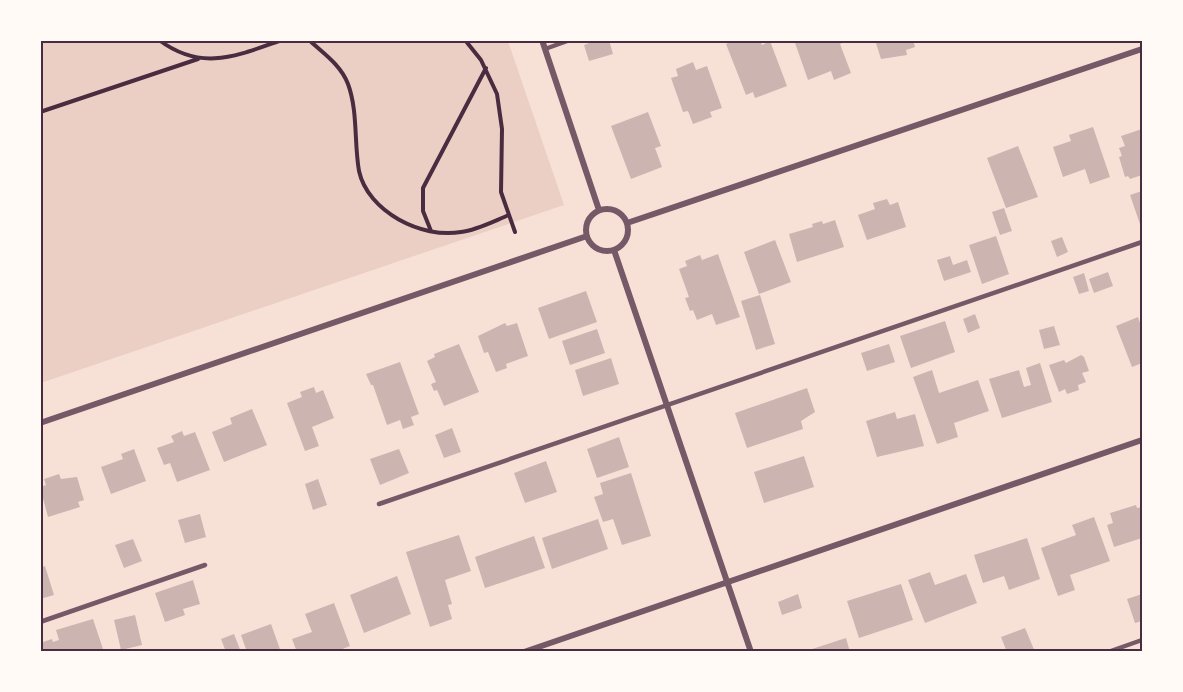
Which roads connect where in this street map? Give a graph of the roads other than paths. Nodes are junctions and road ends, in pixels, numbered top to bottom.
1 (542, 40) edge
2 (570, 40) edge
3 (545, 49) junction
4 (1143, 49) edge
5 (599, 210) junction
6 (627, 223) junction
7 (587, 236) junction
8 (1143, 242) edge
9 (614, 250) junction
10 (667, 407) junction
11 (40, 423) edge
12 (1143, 440) edge
13 (379, 504) dead end
14 (205, 565) dead end
15 (726, 583) junction
16 (40, 622) edge
17 (1143, 640) edge
18 (524, 651) edge
19 (751, 651) edge
20 (1108, 651) edge

1 - 3 street
2 - 3 lane
3 - 5 street
4 - 6 street
5 - 6 street
5 - 7 street
6 - 9 street
7 - 9 street
7 - 11 street
8 - 10 lane
9 - 10 street
10 - 13 lane
10 - 15 street
12 - 15 street
14 - 16 lane
15 - 18 street
15 - 19 street
17 - 20 lane

